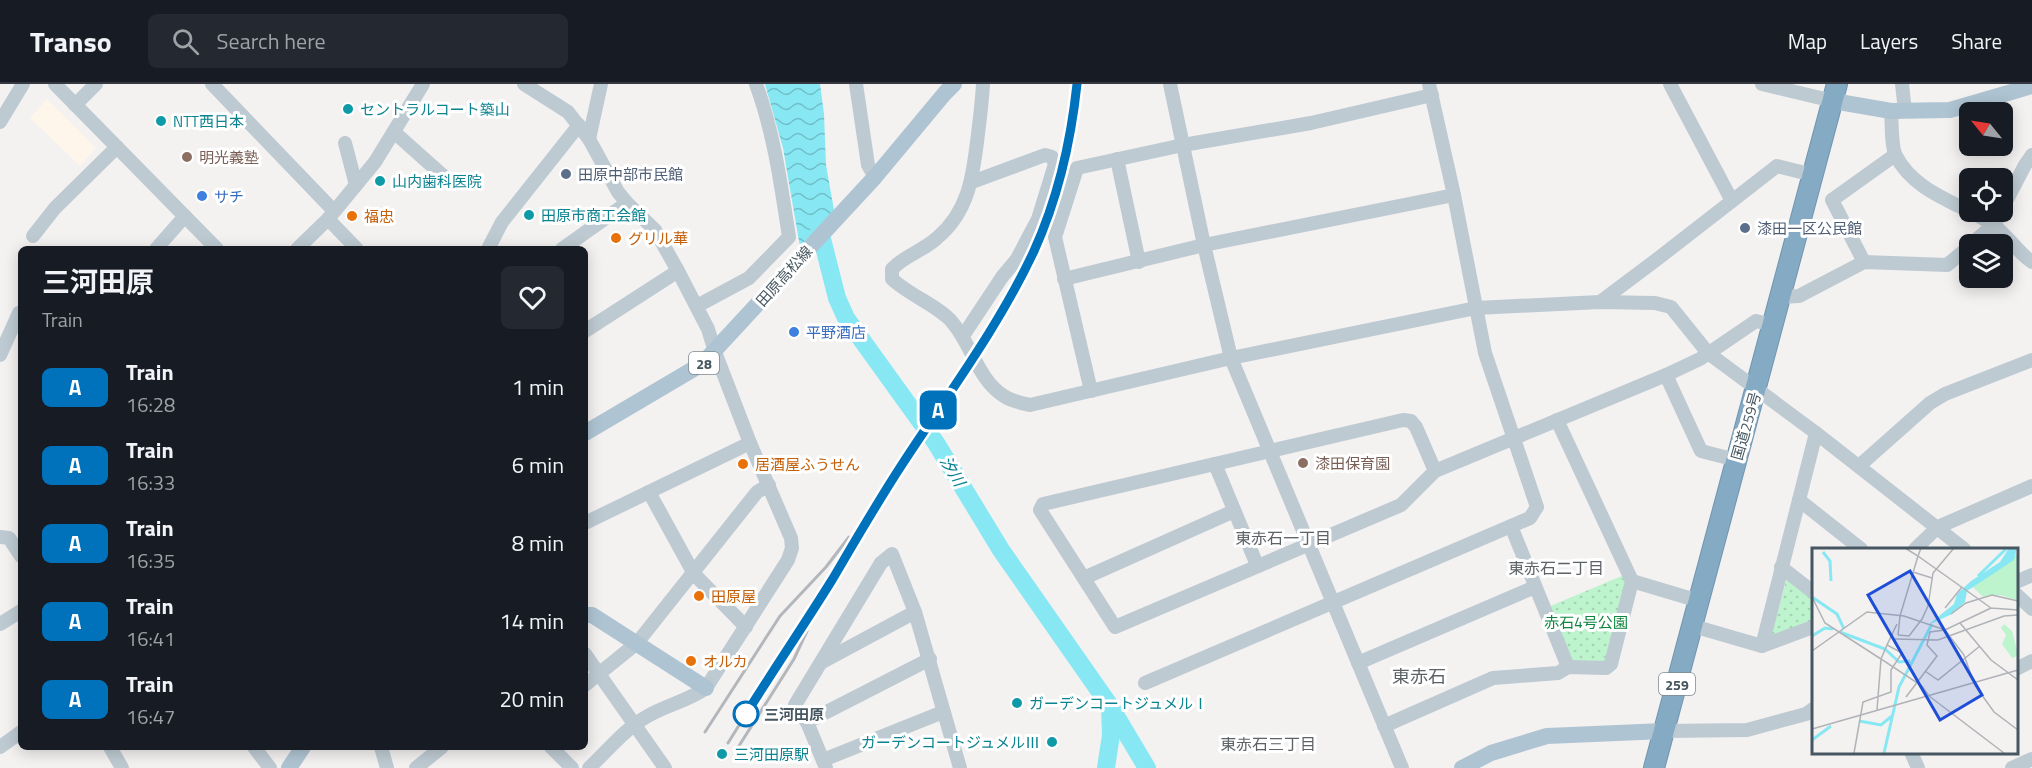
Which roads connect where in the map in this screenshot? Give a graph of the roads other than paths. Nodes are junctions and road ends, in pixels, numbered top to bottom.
1 (23, 84) edge
2 (56, 84) edge
3 (96, 84) edge
4 (212, 84) edge
5 (423, 84) edge
6 (524, 84) edge
7 (601, 84) edge
8 (757, 84) edge
9 (856, 84) edge
10 (954, 84) edge
11 (983, 84) edge
12 (1170, 84) edge
13 (1670, 84) edge
14 (1762, 84) edge
15 (1902, 84) edge
16 (2032, 87) edge
17 (1431, 90) edge
18 (1835, 93) edge
19 (75, 105) junction
20 (1898, 111) junction
21 (0, 122) edge
22 (579, 125) junction
23 (394, 132) junction
24 (589, 139) junction
25 (345, 143) dead end
26 (1183, 145) junction
27 (117, 147) junction
28 (1895, 155) junction
29 (2032, 155) edge
30 (1117, 159) junction
31 (1813, 175) junction
32 (875, 177) junction
33 (449, 182) dead end
34 (972, 182) junction
35 (356, 185) junction
36 (2013, 188) edge
37 (1454, 195) junction
38 (1732, 201) junction
39 (627, 203) junction
40 (330, 214) junction
41 (185, 216) junction
42 (1996, 222) edge
43 (1994, 225) junction
44 (1983, 234) edge
45 (33, 236) dead end
46 (789, 237) junction
47 (1204, 245) junction
48 (159, 246) edge
49 (214, 246) edge
50 (300, 246) edge
51 (355, 246) edge
52 (490, 246) edge
53 (566, 246) edge
54 (1959, 255) edge
55 (1139, 262) junction
56 (1864, 262) junction
57 (2032, 262) edge
58 (795, 263) junction
59 (678, 271) junction
60 (1064, 279) junction
61 (1781, 297) junction
62 (1600, 302) junction
63 (697, 306) junction
64 (1476, 308) junction
65 (18, 316) edge
66 (1773, 325) junction
67 (588, 329) edge
68 (963, 336) junction
69 (715, 352) junction
70 (1707, 353) junction
71 (0, 355) edge
72 (1231, 358) junction
73 (2032, 360) edge
74 (1666, 375) junction
75 (1756, 388) junction
76 (1092, 391) junction
77 (1557, 420) junction
78 (588, 431) edge
79 (1816, 433) junction
80 (1514, 437) junction
81 (750, 443) junction
82 (1272, 452) junction
83 (1736, 460) junction
84 (1215, 464) junction
85 (1859, 466) junction
86 (1436, 471) junction
87 (769, 485) junction
88 (2032, 486) edge
89 (649, 492) junction
90 (1798, 500) junction
91 (1234, 511) junction
92 (588, 520) edge
93 (1511, 526) junction
94 (1938, 527) junction
95 (0, 537) edge
96 (1309, 543) junction
97 (1860, 548) edge
98 (1916, 548) edge
99 (1963, 548) edge
100 (18, 552) edge
101 (1257, 565) junction
102 (1782, 567) junction
103 (694, 573) junction
104 (2032, 575) edge
105 (1084, 578) junction
106 (1632, 581) junction
107 (2017, 582) edge
108 (1535, 586) junction
109 (1812, 591) edge
110 (2017, 595) edge
111 (1699, 601) junction
112 (1333, 603) junction
113 (2032, 609) edge
114 (915, 612) junction
115 (18, 613) edge
116 (588, 615) edge
117 (0, 624) edge
118 (1693, 626) junction
119 (746, 627) junction
120 (1812, 627) edge
121 (637, 643) junction
122 (1762, 646) junction
123 (588, 659) edge
124 (930, 660) junction
125 (2032, 661) edge
126 (820, 663) junction
127 (1358, 663) junction
128 (1568, 667) junction
129 (2017, 668) edge
130 (598, 674) junction
131 (588, 682) edge
132 (1145, 683) dead end
133 (706, 687) junction
134 (1812, 710) edge
135 (943, 712) junction
136 (807, 722) junction
137 (635, 725) junction
138 (1384, 726) junction
139 (1664, 731) junction
140 (18, 734) edge
141 (0, 747) edge
142 (112, 750) edge
143 (256, 750) edge
144 (301, 750) edge
145 (382, 750) edge
146 (438, 750) edge
147 (554, 750) edge
148 (1911, 753) edge
149 (2032, 759) edge
150 (825, 764) edge
151 (122, 768) edge
152 (270, 768) edge
153 (289, 768) edge
154 (387, 768) edge
155 (416, 768) edge
156 (572, 768) edge
157 (589, 768) edge
158 (665, 768) edge
159 (960, 768) edge
160 (1402, 768) edge
161 (1462, 768) edge
162 (1654, 768) edge
163 (1918, 768) edge
164 (2012, 768) edge

1 - 21 street
2 - 19 street
3 - 19 street
4 - 40 street
5 - 23 street
6 - 22 street
7 - 24 street
8 - 46 street
9 - 32 street
10 - 32 main road, 田原高松線 / 28
11 - 34 street
12 - 26 street
13 - 38 street
14 - 18 street
15 - 20 street
16 - 20 main road
17 - 26 street
17 - 37 street
18 - 20 main road
18 - 31 highway, 国道259号 / 259
19 - 27 street
20 - 28 street
22 - 24 street
22 - 52 street
23 - 33 street
23 - 35 street
24 - 39 street
25 - 35 street
26 - 30 street
26 - 47 street
27 - 41 street
27 - 45 street
28 - 43 street
28 - 56 street
29 - 36 street
30 - 55 street
30 - 60 street
31 - 38 street
31 - 61 highway, 国道259号 / 259
32 - 58 main road, 田原高松線 / 28
34 - 68 street
34 - 68 street
35 - 40 street
37 - 47 street
37 - 64 street
38 - 62 street
39 - 53 street
39 - 59 street
40 - 50 street
40 - 51 street
41 - 48 street
41 - 49 street
42 - 43 street
43 - 44 street
43 - 57 street
46 - 58 street
46 - 63 street
47 - 55 street
47 - 72 street
54 - 56 street
55 - 60 street
56 - 61 street
58 - 69 main road, 田原高松線 / 28
59 - 63 street
59 - 67 street
60 - 76 street
61 - 66 highway, 国道259号 / 259
62 - 64 street
62 - 70 street
63 - 69 street
64 - 72 street
64 - 80 street
65 - 71 street
66 - 70 street
66 - 75 highway, 国道259号 / 259
68 - 76 street
69 - 78 main road, 田原高松線 / 28
69 - 81 street
70 - 74 street
70 - 75 street
72 - 76 street
72 - 82 street
73 - 85 street
74 - 77 street
74 - 83 street
75 - 79 street
75 - 83 highway, 国道259号 / 259
77 - 80 street
77 - 106 street
79 - 85 street
79 - 90 street
80 - 86 street
80 - 93 street
81 - 87 street
81 - 89 street
82 - 84 street
82 - 86 street
82 - 96 street
83 - 111 highway, 国道259号 / 259
84 - 91 street
84 - 105 street
85 - 94 street
86 - 96 street
87 - 103 street
87 - 119 street
88 - 94 street
89 - 92 street
89 - 103 street
90 - 97 street
90 - 102 street
91 - 101 street
91 - 105 street
93 - 108 street
93 - 112 street
94 - 98 street
94 - 99 street
95 - 100 street
96 - 101 street
96 - 112 street
101 - 105 street
102 - 109 street
102 - 122 street
103 - 119 street
103 - 121 street
104 - 107 street
106 - 111 street
106 - 128 street
108 - 127 street
108 - 128 street
110 - 113 street
111 - 118 highway, 国道259号 / 259
112 - 127 street
112 - 132 street
114 - 124 street
114 - 126 street
114 - 126 street
115 - 117 street
116 - 121 main road
118 - 122 street
118 - 139 highway, 国道259号 / 259
119 - 133 street
120 - 122 street
121 - 130 street
121 - 133 main road
123 - 130 street
124 - 135 street
124 - 136 street
125 - 129 street
126 - 136 street
127 - 138 street
128 - 138 street
130 - 131 street
130 - 137 street
133 - 137 street
134 - 139 street
135 - 150 street
135 - 159 street
136 - 150 street
137 - 157 street
137 - 158 street
138 - 160 street
139 - 161 main road
139 - 162 highway, 国道259号 / 259
140 - 141 street
142 - 151 street
143 - 152 street
144 - 153 main road
145 - 154 street
146 - 155 street
147 - 156 street
148 - 163 street
149 - 164 street

